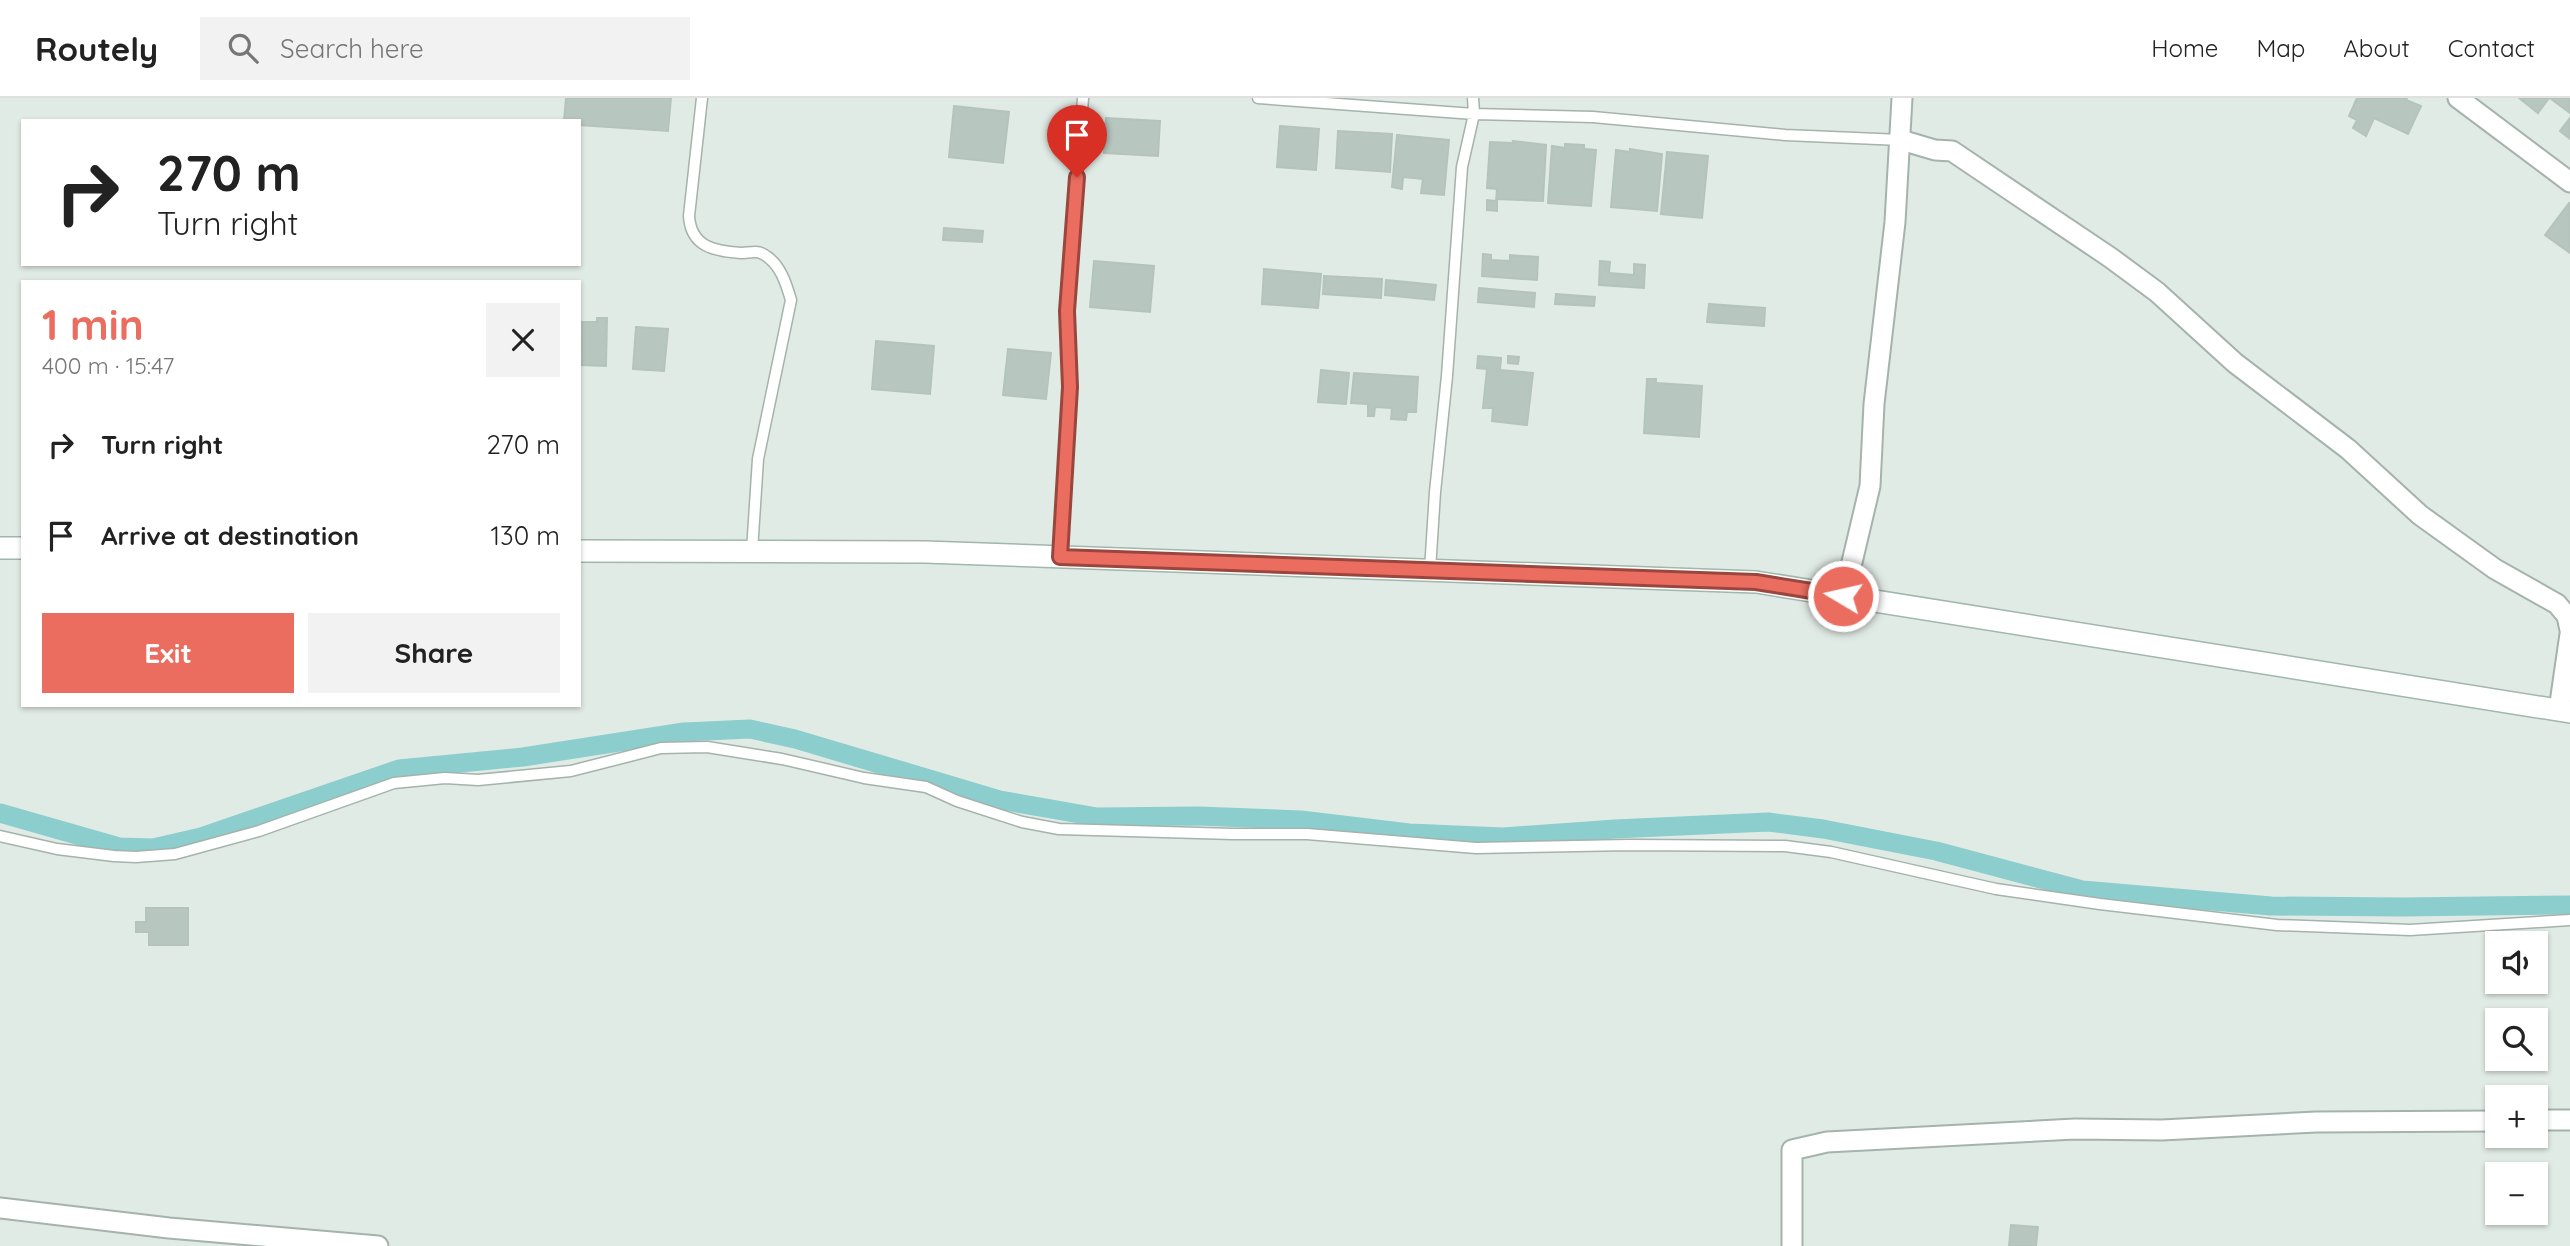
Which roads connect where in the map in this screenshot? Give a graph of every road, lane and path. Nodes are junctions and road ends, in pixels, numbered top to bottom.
1 (702, 98) edge
2 (1083, 98) edge
3 (1258, 98) edge
4 (1474, 98) edge
5 (1902, 98) edge
6 (2458, 98) edge
7 (1474, 114) junction
8 (1901, 140) junction
9 (2570, 183) edge
10 (0, 548) edge
11 (21, 548) edge
12 (581, 551) edge
13 (752, 552) junction
14 (1060, 557) junction
15 (1430, 570) junction
16 (1843, 596) junction
17 (2570, 632) edge
18 (2565, 711) edge
19 (0, 836) edge
20 (2570, 920) edge
21 (2570, 1119) edge
22 (2548, 1120) edge
23 (2485, 1121) edge
24 (0, 1208) edge
25 (378, 1246) edge
26 (1792, 1246) edge

1 - 13 lane
2 - 14 lane
3 - 7 lane
4 - 7 lane
5 - 8 street
6 - 9 street
7 - 8 lane
7 - 15 lane
8 - 16 street
8 - 17 street
10 - 11 main road
12 - 13 main road
13 - 14 main road
14 - 15 main road
15 - 16 main road
16 - 18 main road
17 - 18 street
19 - 20 lane
21 - 22 street
23 - 26 street
24 - 25 street

